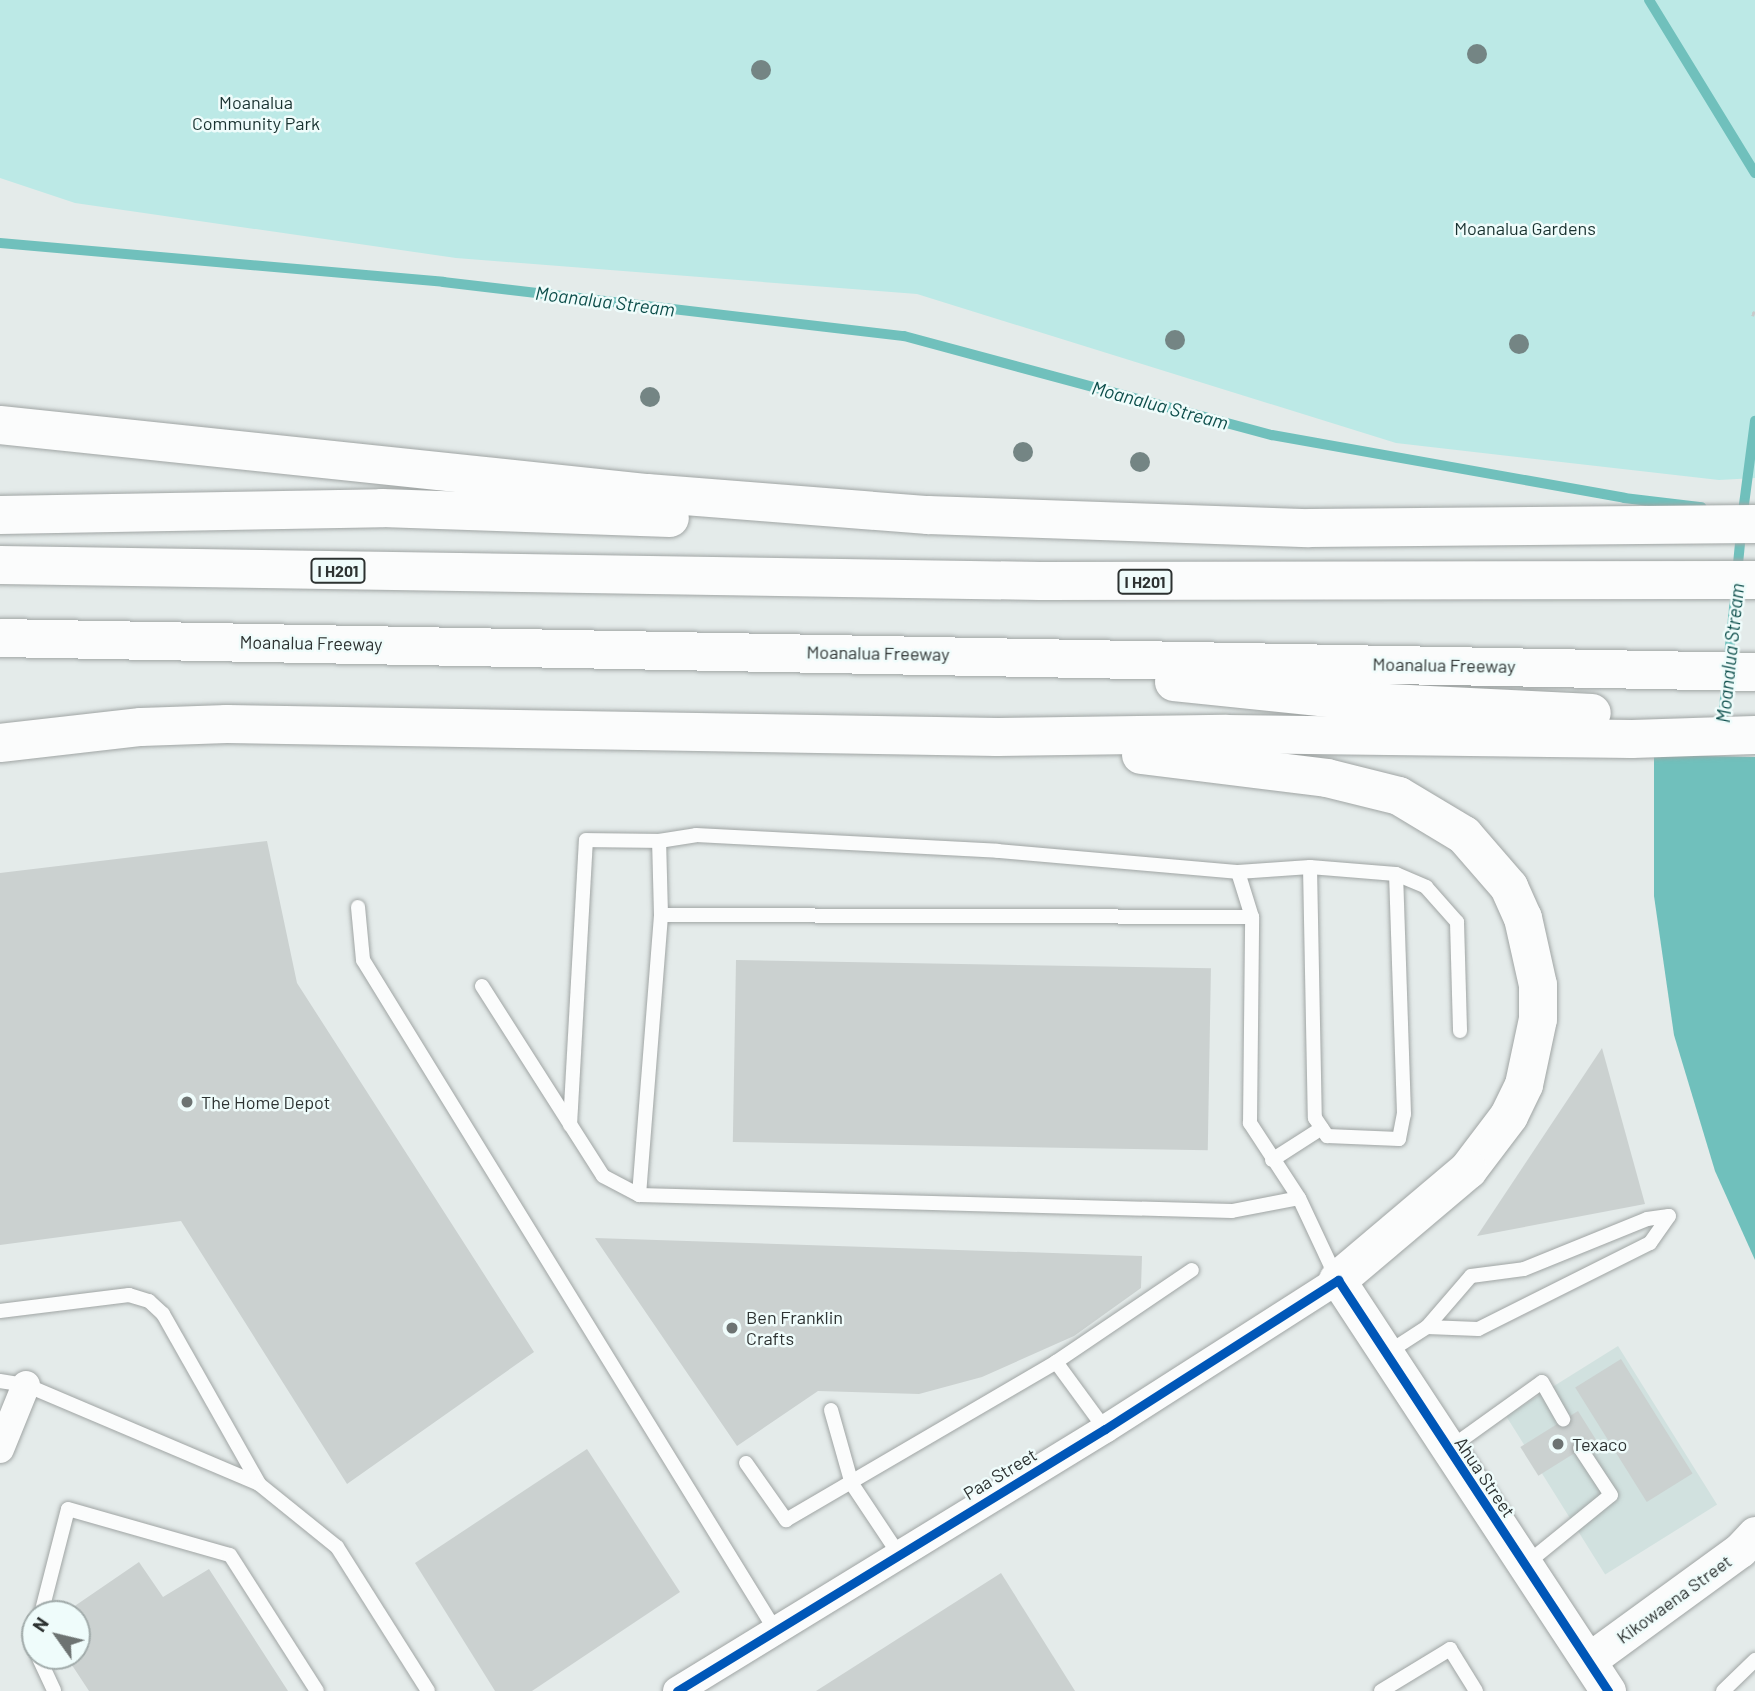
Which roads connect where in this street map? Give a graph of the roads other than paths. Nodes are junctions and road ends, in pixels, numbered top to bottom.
1 (0, 425) edge
2 (928, 514) junction
3 (0, 515) edge
4 (1755, 523) edge
5 (0, 565) edge
6 (1755, 580) edge
7 (0, 638) edge
8 (897, 653) junction
9 (1755, 672) edge
10 (1632, 727) junction
11 (1755, 733) edge
12 (997, 737) junction
13 (0, 743) edge
14 (659, 841) junction
15 (1310, 867) junction
16 (1237, 872) junction
17 (1396, 874) junction
18 (358, 907) dead end
19 (661, 915) junction
20 (1252, 916) junction
21 (482, 986) dead end
22 (1460, 1031) dead end
23 (570, 1125) junction
24 (1322, 1128) junction
25 (1272, 1160) junction
26 (639, 1195) junction
27 (1299, 1198) junction
28 (1192, 1269) dead end
29 (1338, 1280) junction
30 (0, 1311) edge
31 (1427, 1327) junction
32 (1384, 1355) junction
33 (1056, 1362) junction
34 (13, 1383) edge
35 (831, 1410) dead end
36 (1563, 1419) dead end
37 (1105, 1429) junction
38 (1580, 1448) dead end
39 (0, 1449) edge
40 (1448, 1449) junction
41 (746, 1463) dead end
42 (259, 1483) junction
43 (852, 1484) junction
44 (1755, 1534) edge
45 (898, 1553) junction
46 (1525, 1564) junction
47 (45, 1600) edge
48 (774, 1628) junction
49 (1589, 1660) junction
50 (1755, 1660) edge
51 (44, 1670) edge
52 (54, 1691) edge
53 (317, 1691) edge
54 (428, 1691) edge
55 (677, 1691) edge
56 (1381, 1691) edge
57 (1476, 1691) edge
58 (1608, 1691) edge
59 (1723, 1691) edge

1 - 2 highway
2 - 3 highway
2 - 4 highway
5 - 6 highway, I H201
7 - 8 highway, Moanalua Freeway
8 - 9 highway, Moanalua Freeway
8 - 10 highway
10 - 11 highway
10 - 12 highway
12 - 13 highway
12 - 29 highway
14 - 16 lane
14 - 19 lane
14 - 23 lane
15 - 16 lane
15 - 17 lane
15 - 24 lane
16 - 20 lane
17 - 22 lane
17 - 24 lane
18 - 48 lane
19 - 20 lane
19 - 26 lane
20 - 25 lane
21 - 23 lane
23 - 26 lane
24 - 25 lane
25 - 27 lane
26 - 27 lane
27 - 29 lane
28 - 33 lane
29 - 32 street, Ahua Street
29 - 37 street, Paa Street
30 - 42 lane
31 - 31 lane
31 - 32 lane
32 - 40 street, Ahua Street
33 - 37 lane
33 - 43 lane
34 - 39 street
34 - 42 lane
35 - 43 lane
36 - 40 lane
37 - 45 street, Paa Street
38 - 46 lane
40 - 46 street, Ahua Street
41 - 43 lane
42 - 54 lane
43 - 45 lane
44 - 49 street, Kikowaena Street
45 - 48 street, Paa Street
46 - 49 street, Ahua Street
47 - 53 lane
48 - 55 street, Paa Street
49 - 58 street, Ahua Street
50 - 59 lane
51 - 52 lane
56 - 57 lane

